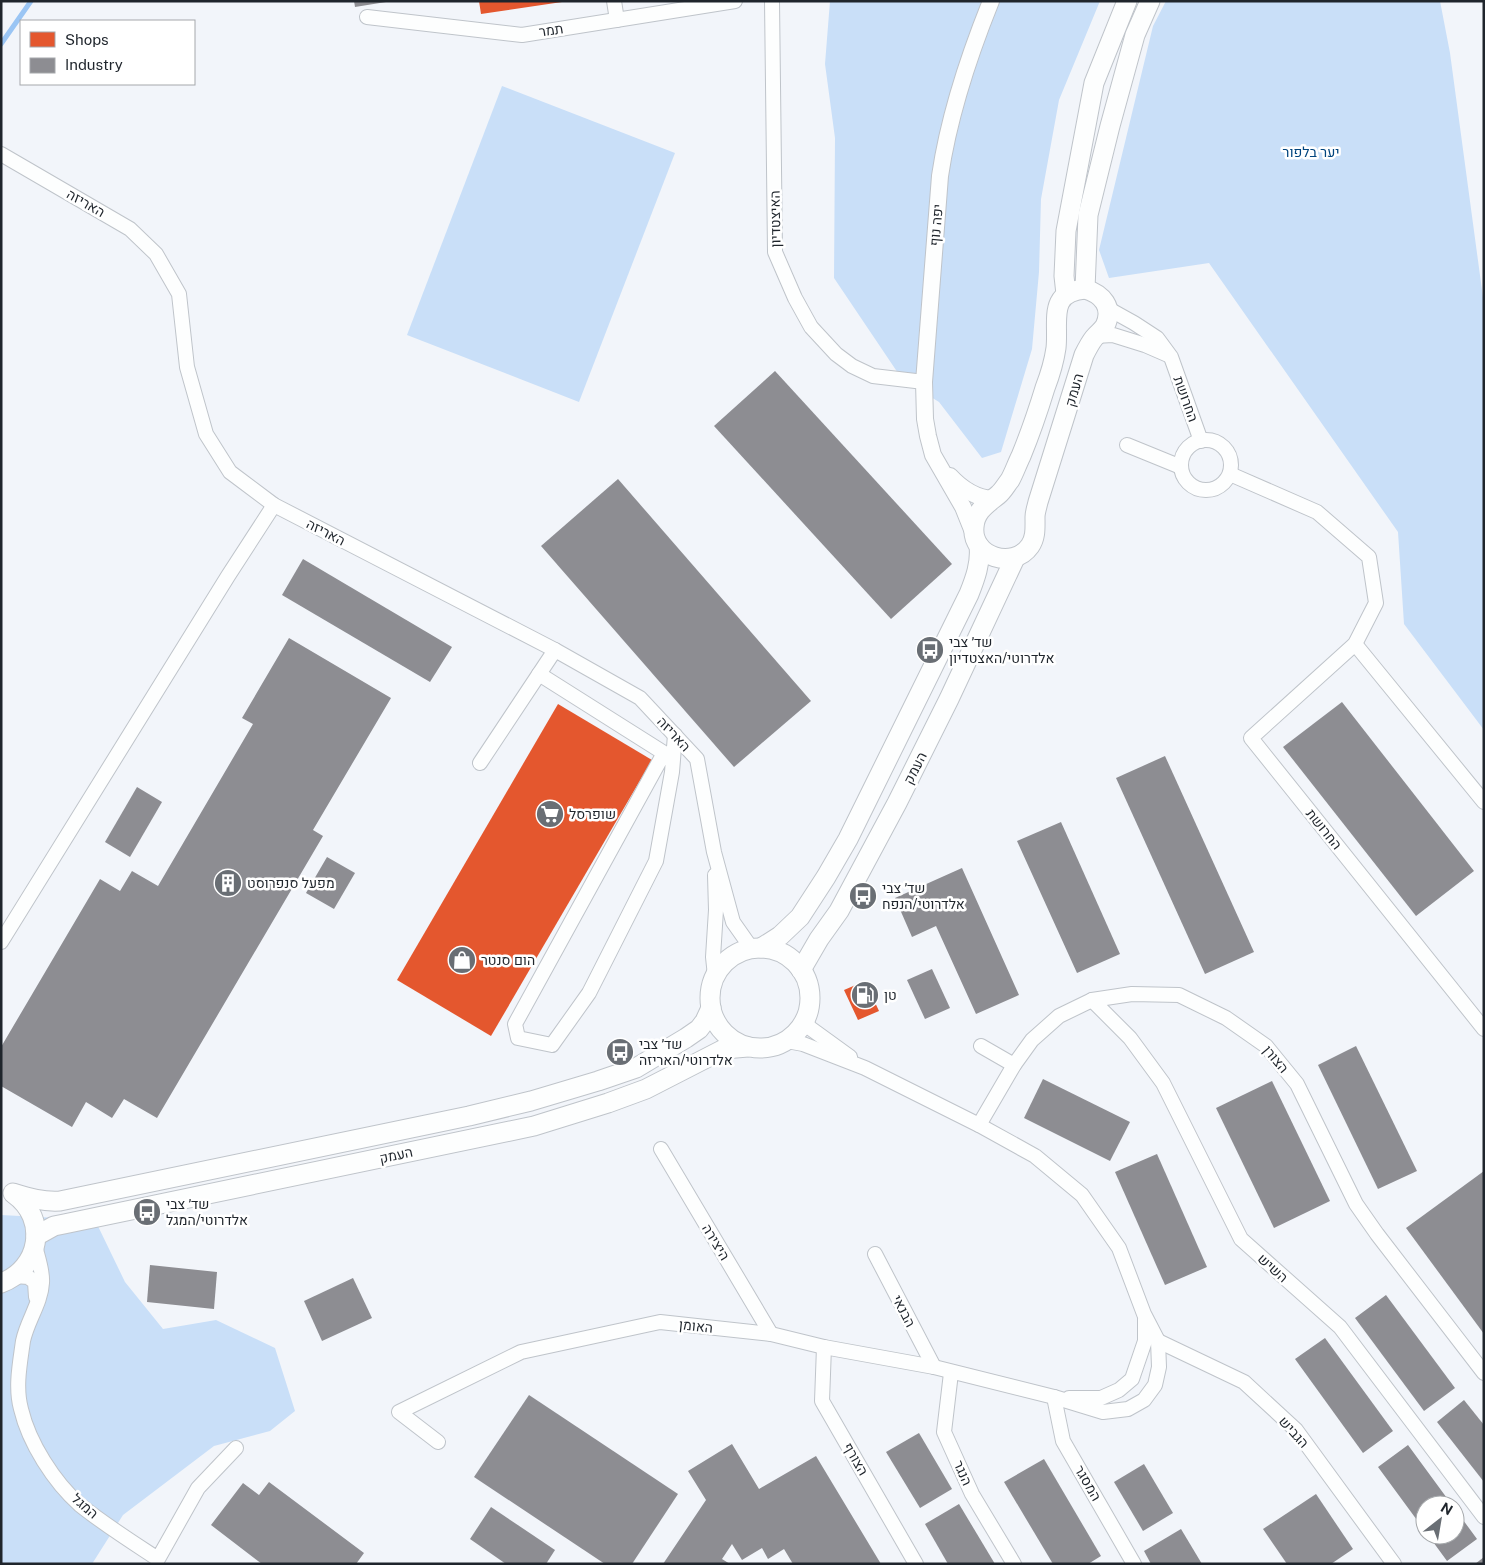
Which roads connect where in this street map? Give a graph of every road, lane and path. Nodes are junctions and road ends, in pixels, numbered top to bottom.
1 (614, 1) edge
2 (735, 1) edge
3 (772, 1) edge
4 (991, 1) edge
5 (1127, 1) edge
6 (1150, 1) edge
7 (367, 17) dead end
8 (617, 20) junction
9 (1, 154) edge
10 (1085, 289) junction
11 (1066, 294) junction
12 (1107, 308) junction
13 (1095, 336) junction
14 (1171, 357) junction
15 (924, 382) junction
16 (1201, 441) junction
17 (1127, 444) dead end
18 (933, 455) junction
19 (1182, 467) junction
20 (1230, 474) junction
21 (992, 499) junction
22 (274, 505) junction
23 (977, 542) junction
24 (1015, 558) junction
25 (1355, 644) junction
26 (555, 650) junction
27 (539, 674) junction
28 (675, 735) junction
29 (664, 753) junction
30 (480, 764) dead end
31 (1484, 802) edge
32 (714, 852) junction
33 (1, 942) edge
34 (756, 949) junction
35 (801, 970) junction
36 (715, 976) junction
37 (1092, 1000) junction
38 (710, 1008) junction
39 (805, 1021) junction
40 (1484, 1029) edge
41 (787, 1041) junction
42 (981, 1046) dead end
43 (748, 1047) junction
44 (1014, 1065) junction
45 (865, 1068) junction
46 (979, 1125) junction
47 (661, 1149) dead end
48 (7, 1191) edge
49 (35, 1241) junction
50 (875, 1254) dead end
51 (8, 1279) edge
52 (37, 1303) junction
53 (1144, 1314) junction
54 (771, 1334) junction
55 (1158, 1341) junction
56 (824, 1347) junction
57 (934, 1367) junction
58 (951, 1372) junction
59 (1484, 1373) edge
60 (1054, 1397) junction
61 (438, 1442) dead end
62 (236, 1448) dead end
63 (1484, 1517) edge
64 (1390, 1562) edge
65 (916, 1564) edge
66 (1014, 1564) edge
67 (1134, 1564) edge

1 - 8 street
2 - 8 street, תמר
3 - 15 street, האיצטדיון
4 - 15 street, יפה נוף
5 - 11 main road, העמק
6 - 10 main road
7 - 8 street, תמר
9 - 22 street, האריזה
10 - 11 main road
10 - 12 main road
11 - 21 main road, העמק
12 - 13 main road, העמק
12 - 14 street, החרושת
13 - 14 street
13 - 24 main road, העמק
14 - 16 street, החרושת
15 - 18 street, יפה נוף
16 - 19 street
16 - 20 street
17 - 19 street
18 - 21 street, יפה נוף
18 - 23 street, יפה נוף
19 - 20 street
20 - 25 street, החרושת
21 - 23 main road, העמק
22 - 26 street, האריזה
22 - 33 street
23 - 24 main road
23 - 34 main road, העמק
24 - 35 main road, העמק
25 - 31 street
25 - 40 street, החרושת
26 - 27 street
26 - 28 street, האריזה
27 - 29 street
27 - 30 street
28 - 29 street
28 - 29 street
28 - 32 street, האריזה
32 - 34 street, האריזה
32 - 36 street, האריזה
34 - 35 main road
34 - 36 main road
35 - 39 main road
36 - 38 main road
37 - 44 street, הצורן
37 - 59 street, הצורן
37 - 63 street, השיש
38 - 43 main road
38 - 48 main road, העמק
39 - 41 main road
39 - 45 street
41 - 43 main road
41 - 45 street
42 - 44 street
43 - 49 main road, העמק
44 - 46 street, הצורן
45 - 46 street
46 - 53 street
47 - 54 street, היצירה
48 - 49 main road
49 - 51 main road
49 - 52 street, המגל
50 - 57 street, הבנאי
51 - 52 street
52 - 62 street, המגל
53 - 55 street
53 - 60 street
54 - 56 street, האומן
54 - 61 street, האומן
55 - 60 street
55 - 64 street, הגביש
56 - 57 street, האומן
56 - 65 street, הצורף
57 - 58 street, האומן
58 - 60 street, האומן
58 - 66 street, הנגר
60 - 67 street, המסגר

